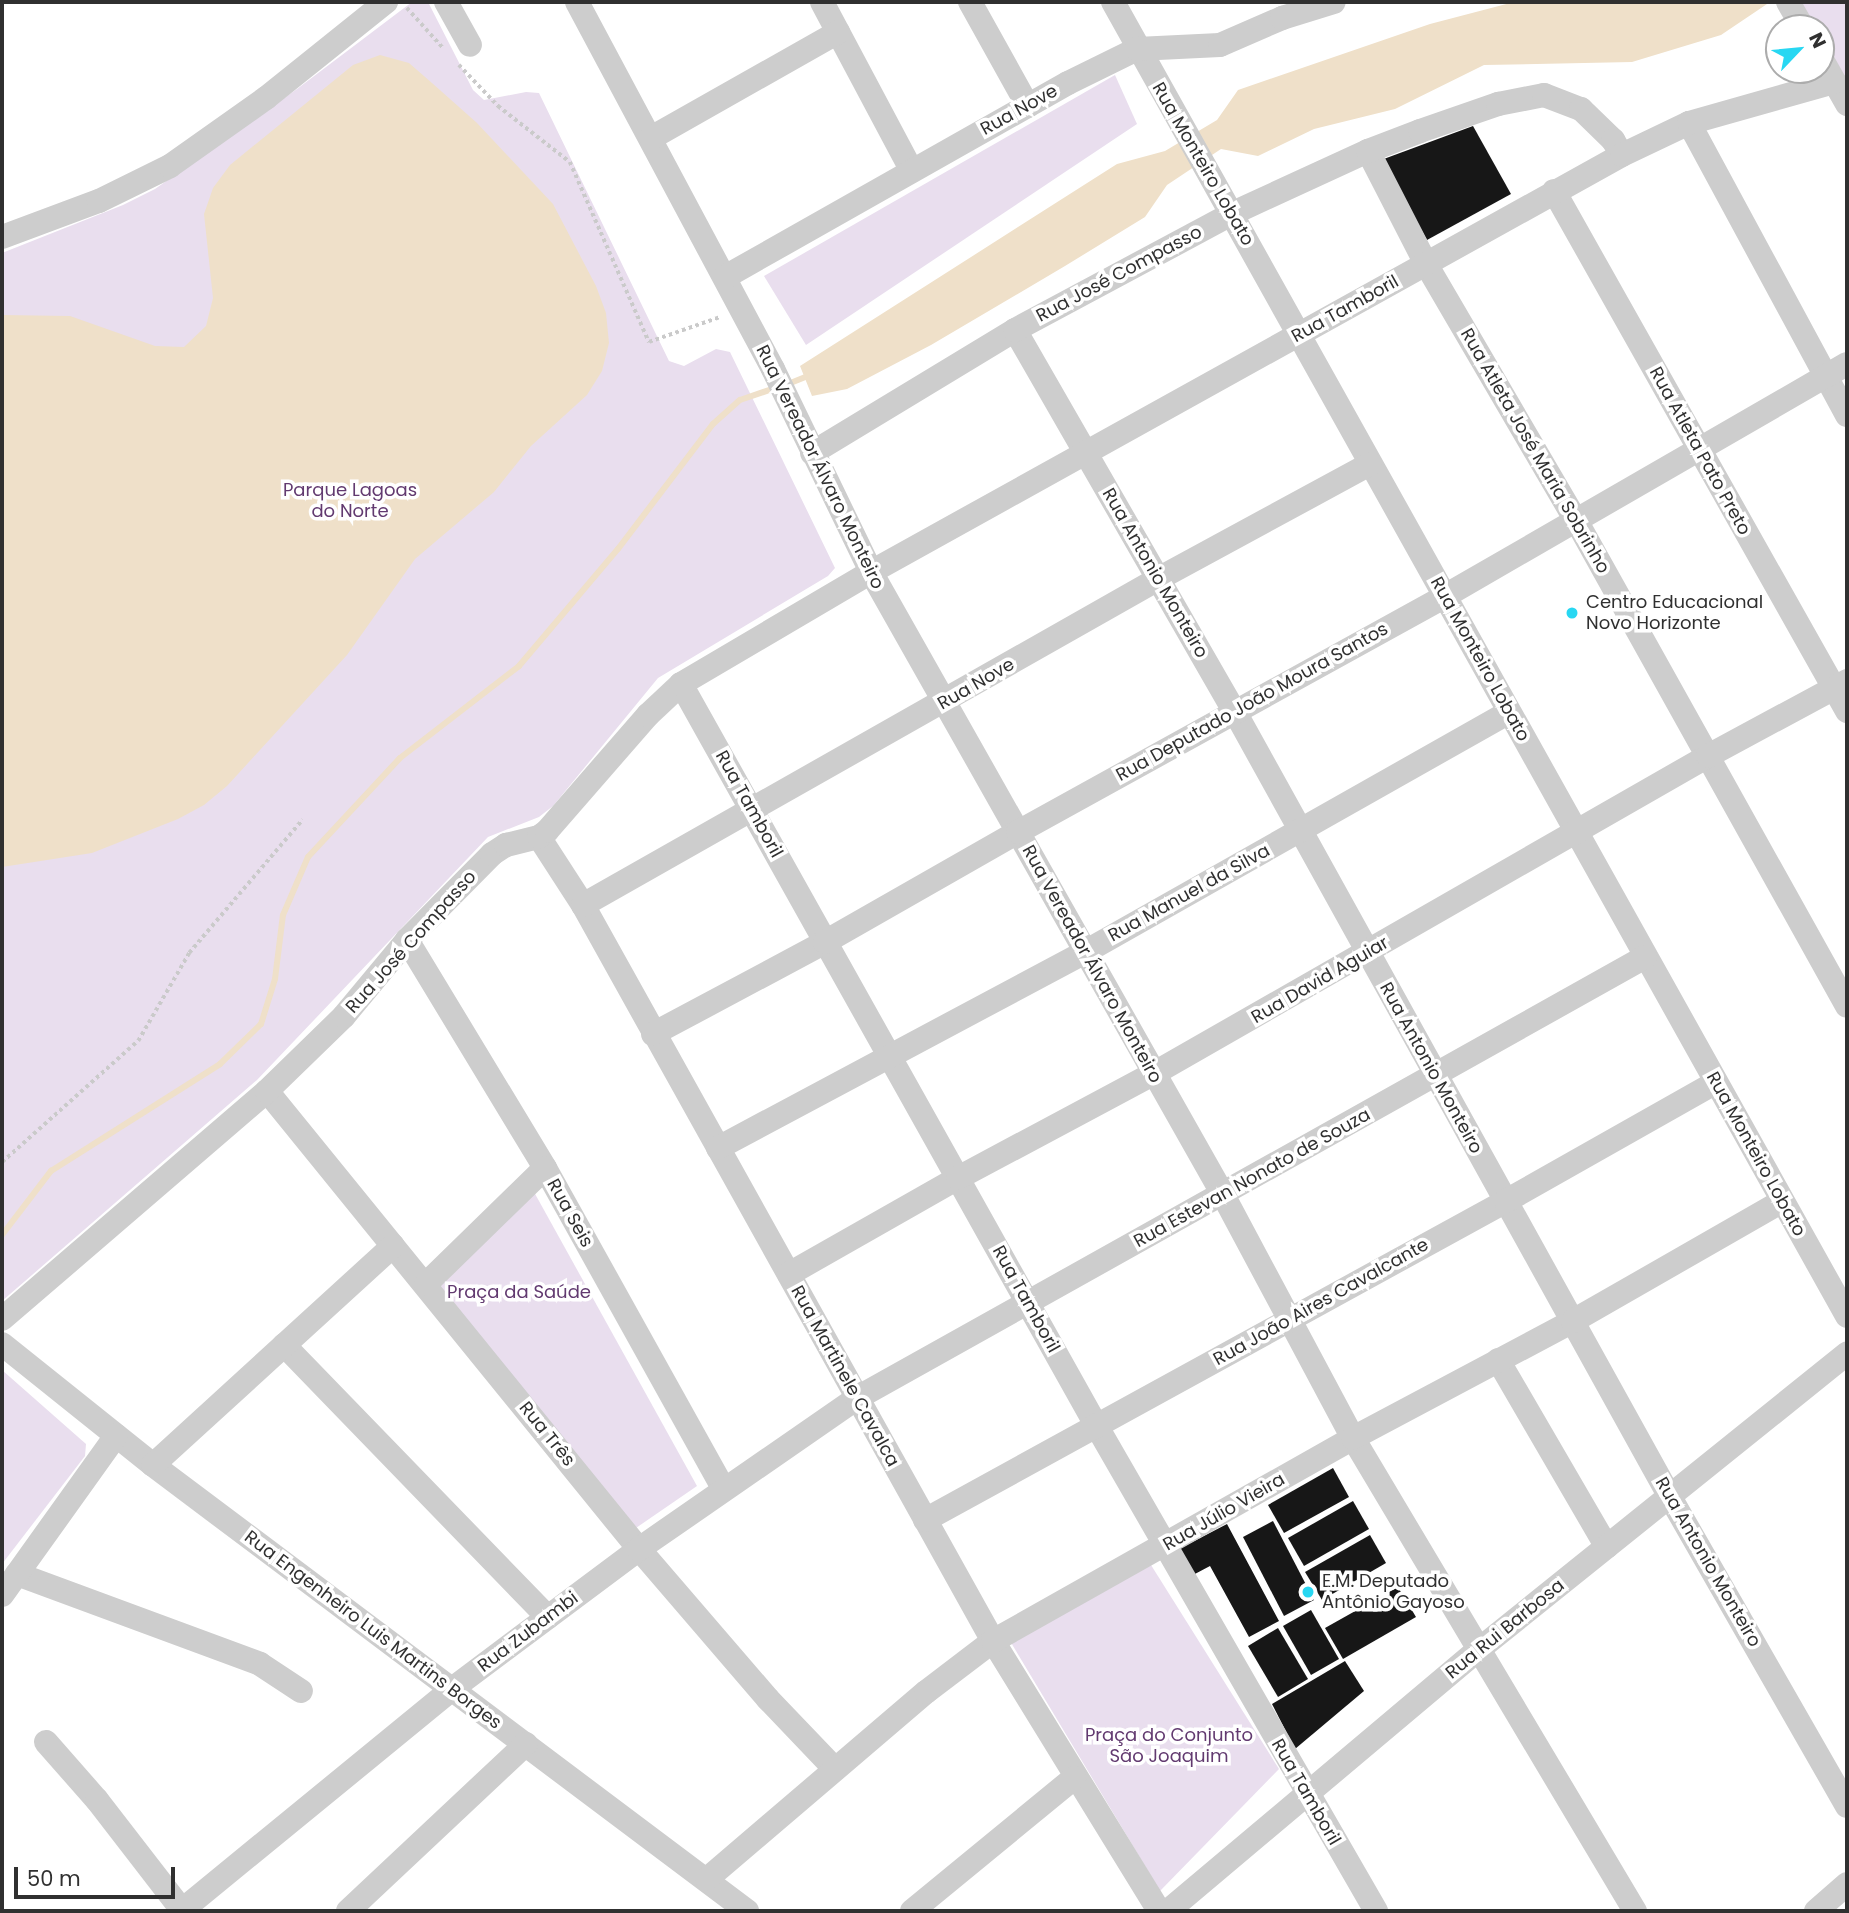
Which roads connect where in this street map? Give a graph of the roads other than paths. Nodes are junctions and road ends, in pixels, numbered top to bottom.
1 (386, 2) edge
2 (446, 2) edge
3 (577, 2) edge
4 (822, 2) edge
5 (970, 2) edge
6 (1113, 2) edge
7 (1334, 2) edge
8 (1278, 10) edge
9 (838, 32) junction
10 (1137, 49) junction
11 (462, 52) road end
12 (1827, 84) edge
13 (1835, 84) edge
14 (1847, 104) edge
15 (1028, 106) junction
16 (1689, 123) junction
17 (651, 138) junction
18 (1368, 151) junction
19 (1622, 155) junction
20 (912, 171) junction
21 (1555, 191) junction
22 (1231, 214) junction
23 (2, 237) edge
24 (1426, 264) junction
25 (725, 277) junction
26 (1015, 330) junction
27 (1300, 335) junction
28 (1847, 364) edge
29 (1826, 376) junction
30 (1847, 415) edge
31 (1699, 451) junction
32 (811, 453) junction
33 (1087, 454) junction
34 (1370, 464) junction
35 (1577, 522) junction
36 (871, 572) junction
37 (1158, 579) junction
38 (1445, 596) junction
39 (681, 684) junction
40 (1841, 685) edge
41 (944, 702) junction
42 (1847, 711) edge
43 (1235, 712) junction
44 (1509, 712) junction
45 (1708, 756) junction
46 (754, 810) junction
47 (1299, 831) junction
48 (1018, 832) junction
49 (1577, 832) junction
50 (538, 837) junction
51 (583, 905) junction
52 (407, 940) junction
53 (825, 942) junction
54 (1085, 952) junction
55 (1367, 953) junction
56 (1645, 957) junction
57 (1847, 1006) edge
58 (653, 1034) junction
59 (891, 1057) junction
60 (1153, 1074) junction
61 (1435, 1077) junction
62 (1716, 1082) junction
63 (267, 1091) junction
64 (718, 1148) junction
65 (545, 1168) junction
66 (958, 1178) junction
67 (1222, 1193) junction
68 (1506, 1201) junction
69 (1782, 1202) junction
70 (393, 1246) junction
71 (789, 1274) junction
72 (426, 1284) junction
73 (1030, 1303) junction
74 (1847, 1316) edge
75 (2, 1319) edge
76 (1290, 1320) junction
77 (1573, 1321) junction
78 (2, 1344) edge
79 (284, 1345) junction
80 (1847, 1353) edge
81 (1499, 1360) junction
82 (857, 1398) junction
83 (1096, 1425) junction
84 (116, 1436) junction
85 (1353, 1438) junction
86 (153, 1465) junction
87 (724, 1490) junction
88 (1670, 1497) junction
89 (925, 1520) junction
90 (1165, 1546) junction
91 (1607, 1547) junction
92 (639, 1549) junction
93 (17, 1574) junction
94 (2, 1595) edge
95 (548, 1617) junction
96 (993, 1641) junction
97 (1477, 1651) junction
98 (452, 1689) junction
99 (301, 1691) dead end
100 (46, 1742) dead end
101 (526, 1744) junction
102 (835, 1769) junction
103 (1074, 1778) junction
104 (1307, 1796) junction
105 (1847, 1806) edge
106 (707, 1879) junction
107 (1847, 1884) edge
108 (182, 1911) edge
109 (348, 1911) edge
110 (747, 1911) edge
111 (912, 1911) edge
112 (1158, 1911) edge
113 (1168, 1911) edge
114 (1376, 1911) edge
115 (1636, 1911) edge
116 (1816, 1911) edge

1 - 23 street
2 - 11 street
3 - 17 street, Rua Vereador Álvaro Monteiro
4 - 9 street
5 - 15 street
6 - 10 street, Rua Monteiro Lobato
7 - 8 street, Rua Nove
8 - 10 street, Rua Nove
9 - 17 street
9 - 20 street
10 - 15 street, Rua Nove
10 - 22 street, Rua Monteiro Lobato
12 - 16 street, Rua Tamboril
13 - 14 street
15 - 20 street, Rua Nove
16 - 19 street, Rua Tamboril
16 - 29 street
17 - 25 street, Rua Vereador Álvaro Monteiro
18 - 19 street, Rua José Compasso
18 - 22 street, Rua José Compasso
18 - 24 street, Rua Atleta José Maria Sobrinho
19 - 21 street, Rua Tamboril
20 - 25 street, Rua Nove
21 - 24 street, Rua Tamboril
21 - 31 street, Rua Atleta Pato Preto
22 - 26 street, Rua José Compasso
22 - 27 street, Rua Monteiro Lobato
24 - 27 street, Rua Tamboril
24 - 35 street, Rua Atleta José Maria Sobrinho
25 - 32 street, Rua Vereador Álvaro Monteiro
26 - 32 street, Rua José Compasso
26 - 33 street, Rua Antonio Monteiro
27 - 33 street, Rua Tamboril
27 - 34 street, Rua Monteiro Lobato
28 - 29 street, Rua Deputado João Moura Santos
29 - 30 street
29 - 31 street, Rua Deputado João Moura Santos
31 - 35 street, Rua Deputado João Moura Santos
31 - 40 street, Rua Atleta Pato Preto
32 - 36 street, Rua Vereador Álvaro Monteiro
33 - 36 street, Rua Tamboril
33 - 37 street, Rua Antonio Monteiro
34 - 37 street, Rua Nove
34 - 38 street, Rua Monteiro Lobato
35 - 38 street, Rua Deputado João Moura Santos
35 - 45 street, Rua Atleta José Maria Sobrinho
36 - 39 street
36 - 41 street, Rua Vereador Álvaro Monteiro
37 - 41 street, Rua Nove
37 - 43 street, Rua Antonio Monteiro
38 - 43 street, Rua Deputado João Moura Santos
38 - 44 street, Rua Monteiro Lobato
39 - 46 street, Rua Tamboril
39 - 50 street
40 - 42 street, Rua Atleta Pato Preto
40 - 45 street, Rua David Aguiar
41 - 46 street, Rua Nove
41 - 48 street, Rua Vereador Álvaro Monteiro
43 - 47 street, Rua Antonio Monteiro
43 - 48 street, Rua Deputado João Moura Santos
44 - 47 street, Rua Manuel da Silva
44 - 49 street, Rua Monteiro Lobato
45 - 49 street, Rua David Aguiar
45 - 57 street, Rua Atleta José Maria Sobrinho
46 - 51 street, Rua Nove
46 - 53 street, Rua Tamboril
47 - 54 street, Rua Manuel da Silva
47 - 55 street, Rua Antonio Monteiro
48 - 53 street, Rua Deputado João Moura Santos
48 - 54 street, Rua Vereador Álvaro Monteiro
49 - 55 street, Rua David Aguiar
49 - 56 street, Rua Monteiro Lobato
50 - 51 street, Rua Martinele Cavalca
50 - 52 street, Rua José Compasso
51 - 58 street, Rua Martinele Cavalca
52 - 63 street, Rua José Compasso
52 - 65 street, Rua Seis
53 - 58 street, Rua Deputado João Moura Santos
53 - 59 street, Rua Tamboril
54 - 59 street, Rua Manuel da Silva
54 - 60 street, Rua Vereador Álvaro Monteiro
55 - 60 street, Rua David Aguiar
55 - 61 street, Rua Antonio Monteiro
56 - 61 street, Rua Estevan Nonato de Souza
56 - 62 street, Rua Monteiro Lobato
58 - 64 street, Rua Martinele Cavalca
59 - 64 street, Rua Manuel da Silva
59 - 66 street, Rua Tamboril
60 - 66 street, Rua David Aguiar
60 - 67 street, Rua Vereador Álvaro Monteiro
61 - 67 street, Rua Estevan Nonato de Souza
61 - 68 street, Rua Antonio Monteiro
62 - 68 street, Rua João Aires Cavalcante
62 - 69 street, Rua Monteiro Lobato
63 - 70 street, Rua Três
63 - 75 street, Rua José Compasso
64 - 71 street, Rua Martinele Cavalca
65 - 72 street
65 - 87 street, Rua Seis
66 - 71 street, Rua David Aguiar
66 - 73 street, Rua Tamboril
67 - 73 street, Rua Estevan Nonato de Souza
67 - 76 street, Rua Vereador Álvaro Monteiro
68 - 76 street, Rua João Aires Cavalcante
68 - 77 street, Rua Antonio Monteiro
69 - 74 street, Rua Monteiro Lobato
69 - 77 street, Rua Júlio Vieira
70 - 72 street, Rua Três
70 - 79 street
71 - 82 street, Rua Martinele Cavalca
72 - 92 street, Rua Três
73 - 82 street, Rua Estevan Nonato de Souza
73 - 83 street, Rua Tamboril
76 - 83 street, Rua João Aires Cavalcante
76 - 85 street, Rua Vereador Álvaro Monteiro
77 - 81 street, Rua Júlio Vieira
77 - 88 street, Rua Antonio Monteiro
78 - 84 street, Rua Engenheiro Luis Martins Borges
79 - 86 street
79 - 95 street
80 - 88 street, Rua Rui Barbosa
81 - 85 street, Rua Júlio Vieira
81 - 91 street
82 - 87 street, Rua Zubambi
82 - 89 street, Rua Martinele Cavalca
83 - 89 street, Rua João Aires Cavalcante
83 - 90 street, Rua Tamboril
84 - 86 street, Rua Engenheiro Luis Martins Borges
84 - 93 street
85 - 90 street, Rua Júlio Vieira
85 - 97 street, Rua Vereador Álvaro Monteiro
86 - 98 street, Rua Engenheiro Luis Martins Borges
87 - 92 street, Rua Zubambi
88 - 91 street, Rua Rui Barbosa
88 - 105 street, Rua Antonio Monteiro
89 - 96 street, Rua Martinele Cavalca
90 - 96 street, Rua Júlio Vieira
90 - 104 street, Rua Tamboril
91 - 97 street, Rua Rui Barbosa
92 - 95 street, Rua Zubambi
92 - 102 street, Rua Três
93 - 94 street
93 - 99 street
95 - 98 street, Rua Zubambi
96 - 102 street, Rua Júlio Vieira
96 - 103 street, Rua Martinele Cavalca
97 - 104 street, Rua Rui Barbosa
97 - 115 street, Rua Vereador Álvaro Monteiro
98 - 101 street, Rua Engenheiro Luis Martins Borges
98 - 108 street, Rua Zubambi
100 - 108 street
101 - 106 street, Rua Engenheiro Luis Martins Borges
101 - 109 street
102 - 106 street, Rua Júlio Vieira
103 - 111 street
103 - 112 street, Rua Martinele Cavalca
104 - 113 street, Rua Rui Barbosa
104 - 114 street, Rua Tamboril
106 - 110 street, Rua Engenheiro Luis Martins Borges
107 - 116 street

